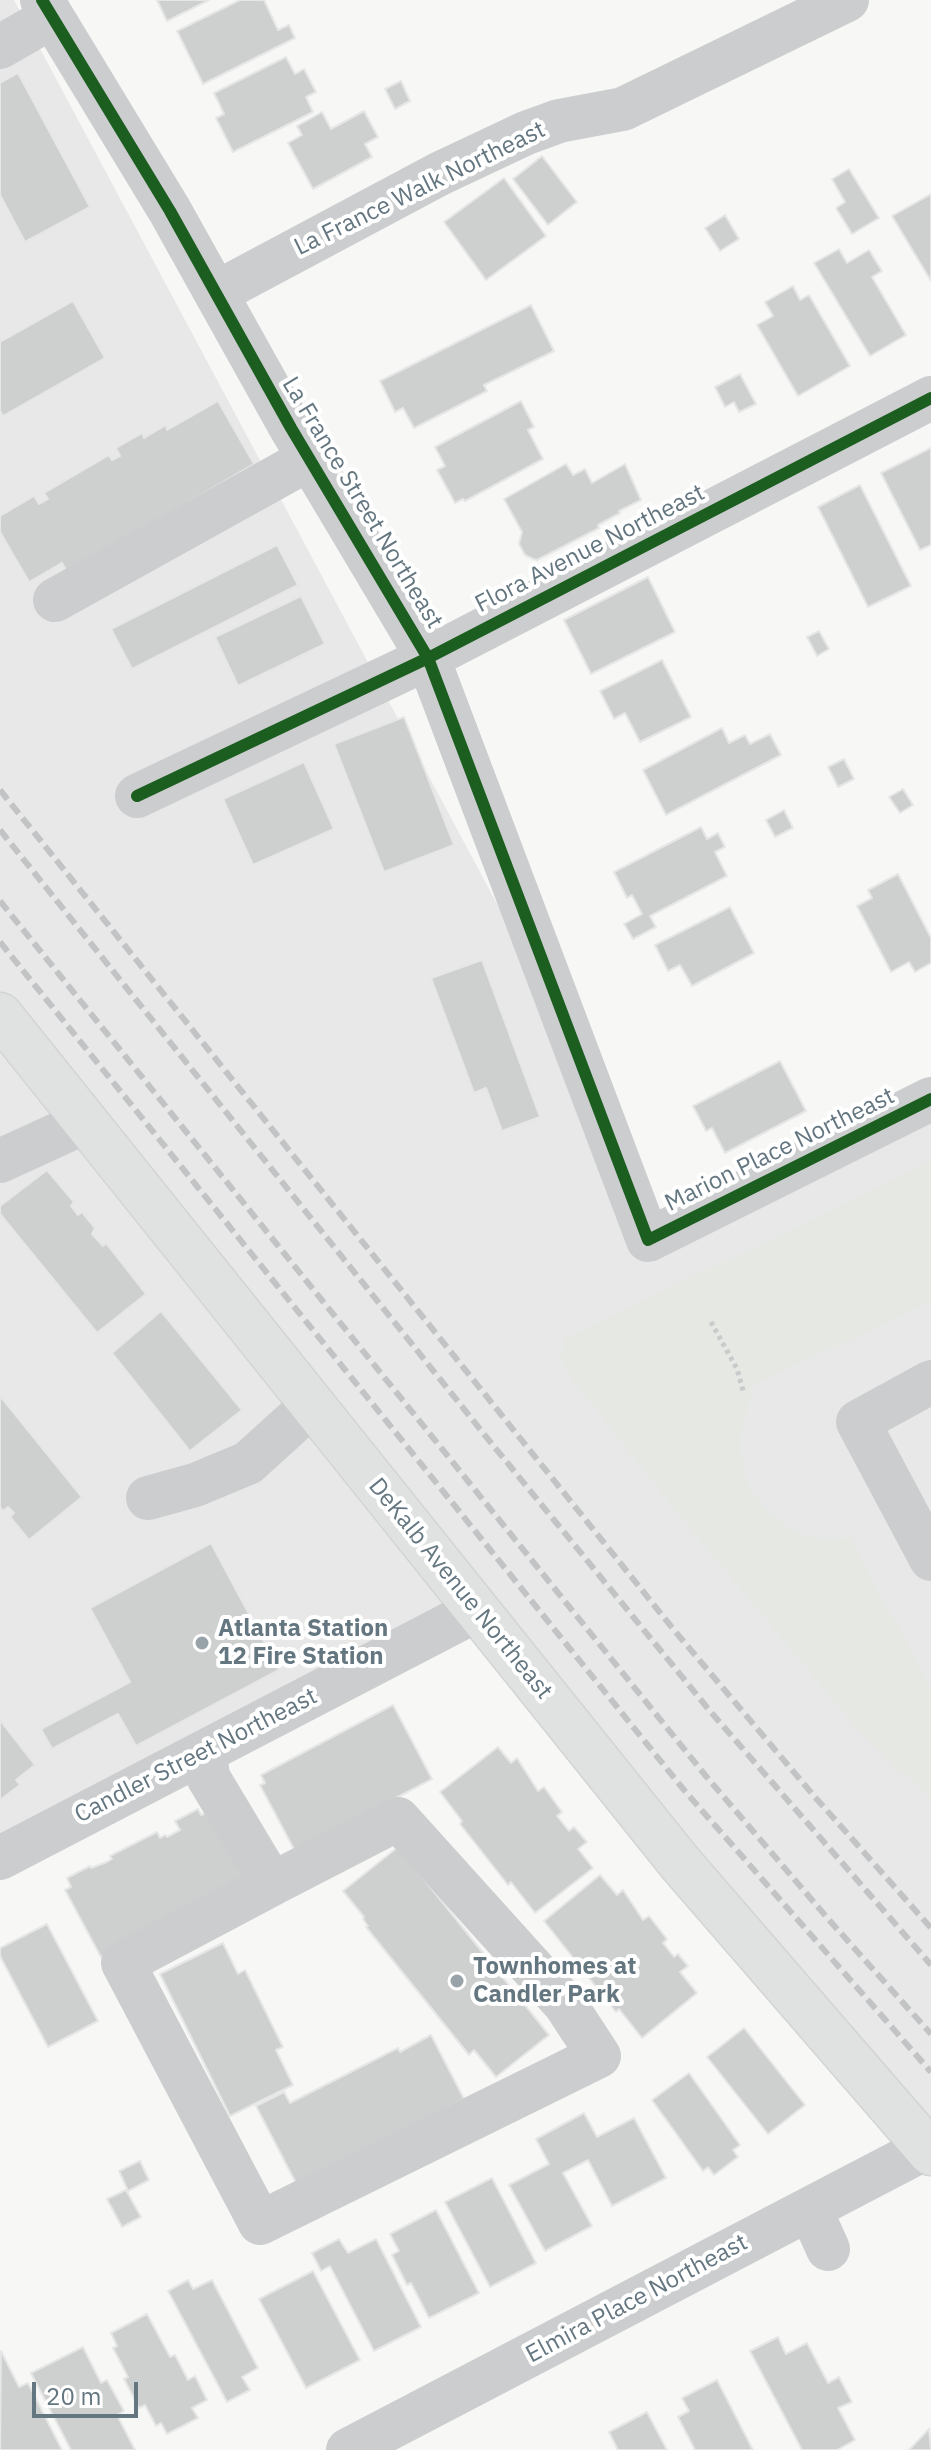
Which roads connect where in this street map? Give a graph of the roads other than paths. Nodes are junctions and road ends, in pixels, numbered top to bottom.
1 (847, 0) edge
2 (47, 9) edge
3 (0, 47) edge
4 (216, 293) junction
5 (931, 398) edge
6 (309, 459) junction
7 (55, 600) dead end
8 (428, 658) junction
9 (137, 796) dead end
10 (0, 1015) edge
11 (931, 1099) edge
12 (85, 1122) junction
13 (0, 1161) edge
14 (648, 1240) joint
15 (931, 1382) edge
16 (312, 1405) junction
17 (148, 1498) dead end
18 (931, 1559) edge
19 (477, 1610) junction
20 (211, 1748) junction
21 (0, 1858) edge
22 (280, 1880) junction
23 (929, 2150) edge
24 (810, 2209) junction
25 (828, 2249) dead end
26 (348, 2450) edge

1 - 4 street, La France Walk Northeast
2 - 3 street
2 - 4 street, La France Street Northeast
4 - 6 street, La France Street Northeast
5 - 8 street, Flora Avenue Northeast
6 - 7 street
6 - 8 street, La France Street Northeast
8 - 9 street, Flora Avenue Northeast
8 - 14 street, La France Street Northeast
10 - 12 main road, DeKalb Avenue Northeast
11 - 14 street, Marion Place Northeast
12 - 13 street
12 - 16 main road, DeKalb Avenue Northeast
15 - 18 street
16 - 17 street
16 - 19 main road, DeKalb Avenue Northeast
19 - 20 street, Candler Street Northeast
19 - 23 main road, DeKalb Avenue Northeast
20 - 21 street, Candler Street Northeast
20 - 22 street
22 - 22 street
23 - 24 street, Elmira Place Northeast
24 - 25 street
24 - 26 street, Elmira Place Northeast

